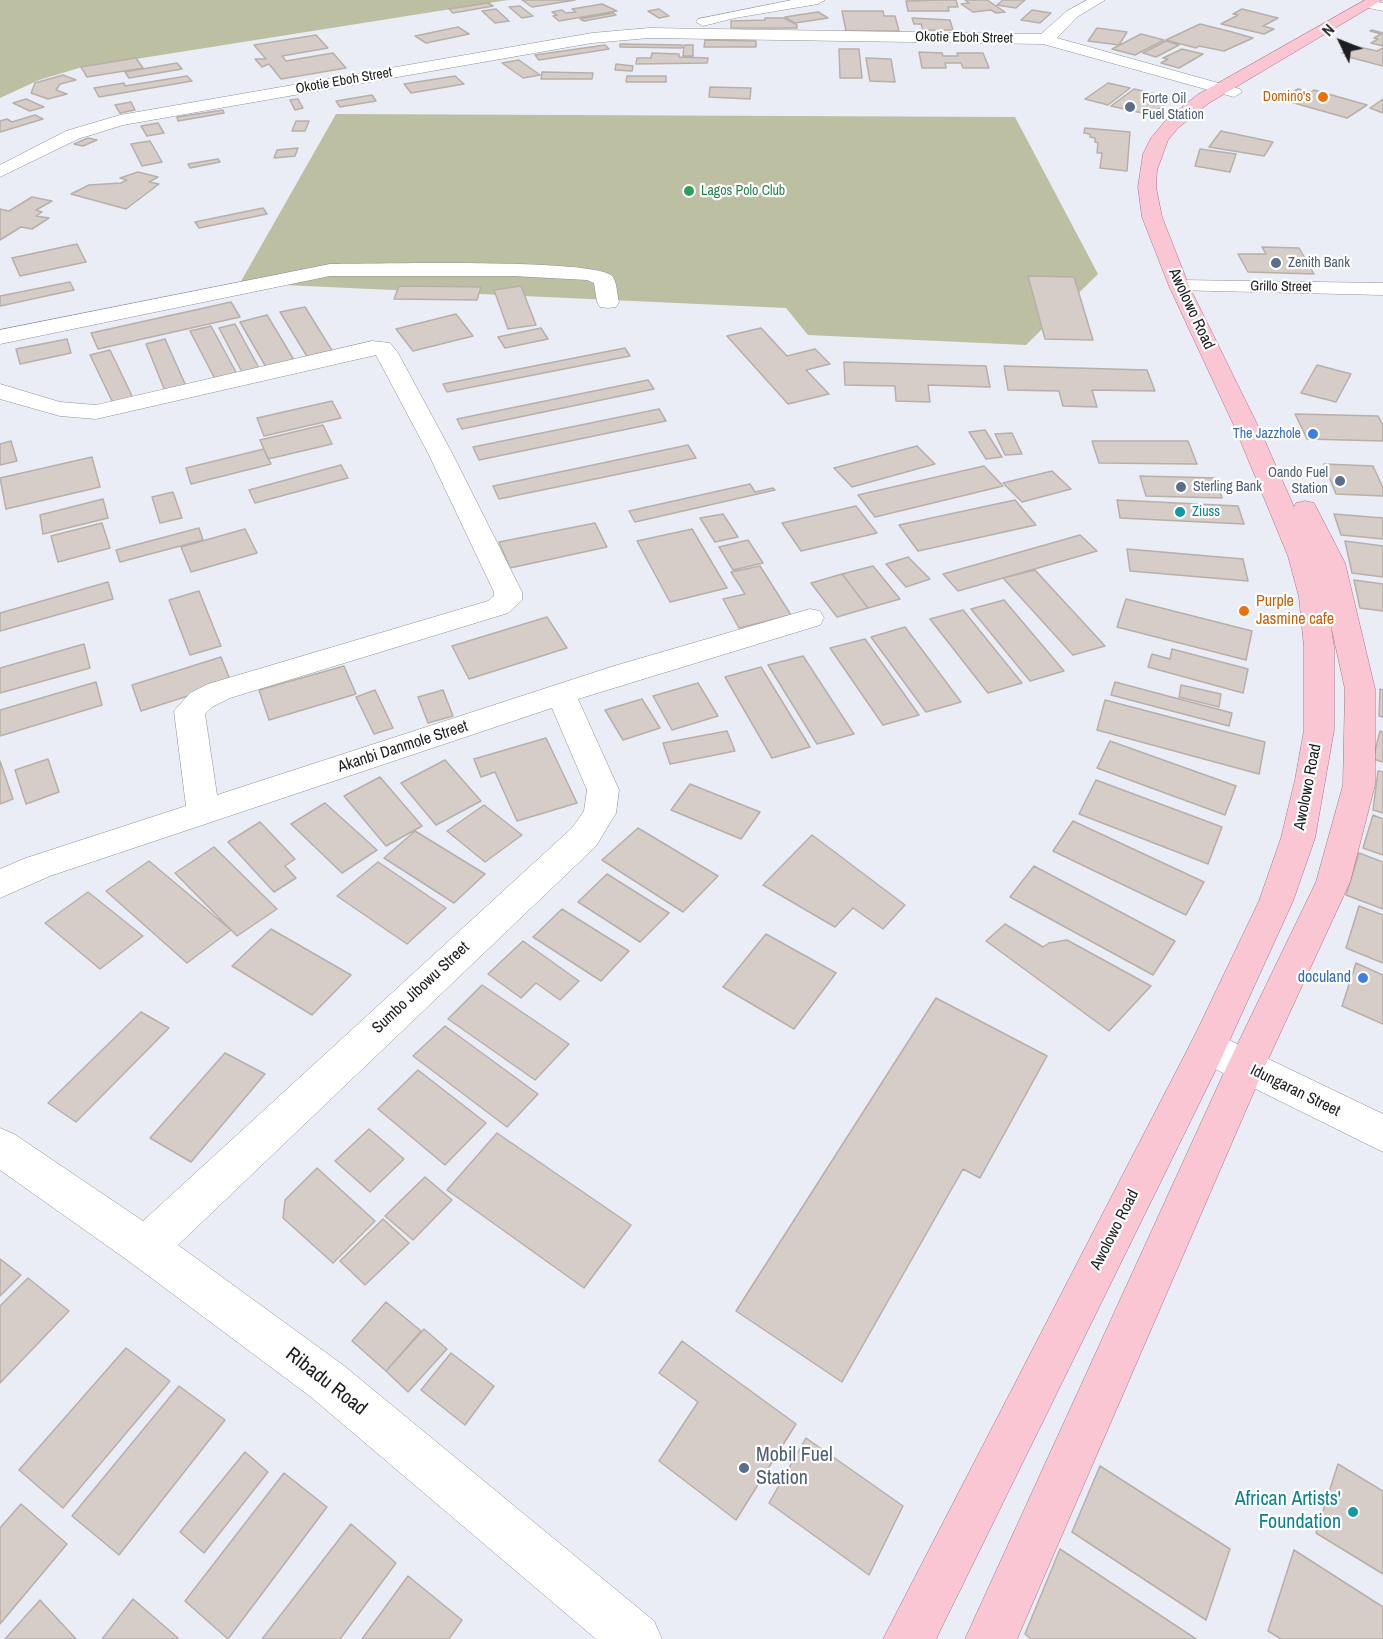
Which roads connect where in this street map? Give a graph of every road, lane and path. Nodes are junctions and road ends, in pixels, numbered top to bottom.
1 (818, 0) edge
2 (1098, 0) edge
3 (1378, 5) edge
4 (698, 34) junction
5 (1044, 39) junction
6 (1228, 91) junction
7 (0, 172) edge
8 (1190, 286) junction
9 (1383, 289) edge
10 (608, 302) dead end
11 (0, 337) edge
12 (0, 391) edge
13 (810, 618) dead end
14 (561, 695) junction
15 (203, 813) junction
16 (0, 884) edge
17 (1208, 1047) junction
18 (1246, 1066) junction
19 (1383, 1134) edge
20 (0, 1148) edge
21 (145, 1247) junction
22 (636, 1639) edge
23 (909, 1639) edge
24 (991, 1639) edge

1 - 4 street
2 - 5 street
3 - 6 main road, Awolowo Road
4 - 5 street, Okotie Eboh Street
4 - 7 street, Okotie Eboh Street
5 - 6 street, Okotie Eboh Street
6 - 8 main road, Awolowo Road
8 - 9 street, Grillo Street
8 - 17 main road, Awolowo Road
8 - 18 main road, Awolowo Road
10 - 11 street
12 - 15 street
13 - 14 street, Akanbi Danmole Street
14 - 15 street, Akanbi Danmole Street
14 - 21 street, Sumbo Jibowu Street
15 - 16 street, Akanbi Danmole Street
17 - 18 street, Idungaran Street
17 - 23 main road, Awolowo Road
18 - 19 street, Idungaran Street
18 - 24 main road, Awolowo Road
20 - 21 street, Ribadu Road
21 - 22 street, Ribadu Road

